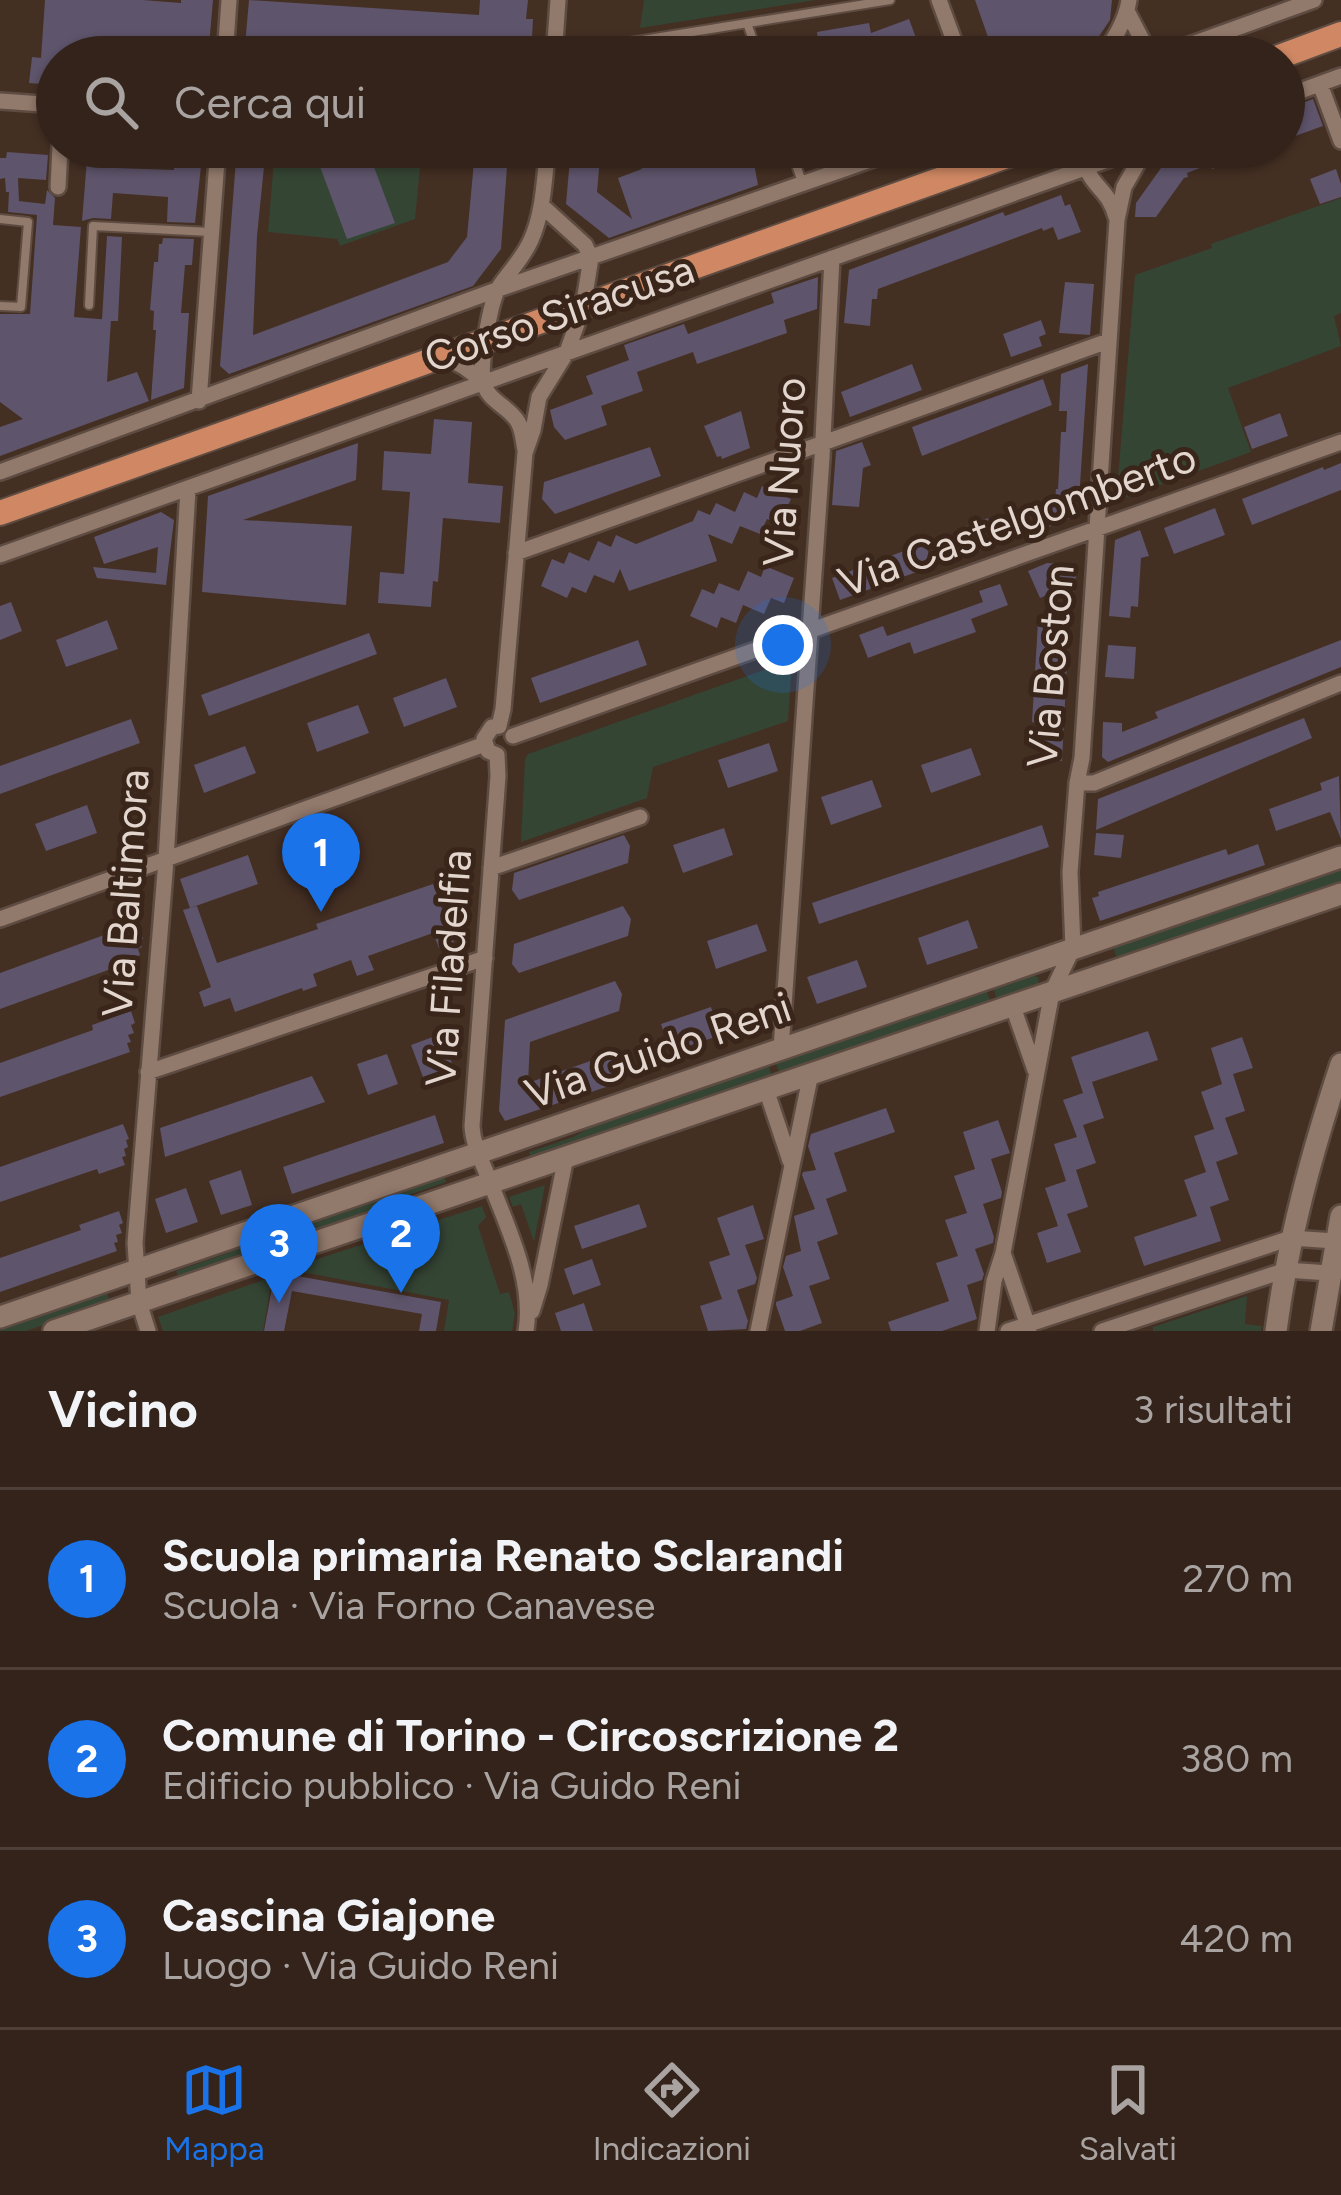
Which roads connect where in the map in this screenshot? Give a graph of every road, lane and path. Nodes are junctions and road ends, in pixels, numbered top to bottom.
1 (229, 0) edge
2 (558, 0) edge
3 (890, 0) edge
4 (939, 0) edge
5 (1313, 0) edge
6 (1128, 6) edge
7 (1279, 6) edge
8 (747, 23) junction
9 (1341, 34) edge
10 (226, 36) edge
11 (555, 36) edge
12 (669, 36) edge
13 (752, 36) edge
14 (952, 36) edge
15 (1113, 36) edge
16 (1143, 36) edge
17 (1205, 36) edge
18 (1305, 47) edge
19 (1341, 76) edge
20 (1320, 84) junction
21 (1305, 89) edge
22 (0, 101) edge
23 (36, 104) edge
24 (1341, 141) edge
25 (59, 168) edge
26 (217, 168) edge
27 (545, 168) edge
28 (797, 168) edge
29 (850, 168) edge
30 (972, 168) edge
31 (1084, 168) joint
32 (1134, 168) edge
33 (803, 185) junction
34 (58, 187) dead end
35 (541, 205) junction
36 (0, 219) edge
37 (1117, 220) junction
38 (212, 232) junction
39 (591, 258) junction
40 (832, 258) junction
41 (496, 290) junction
42 (88, 305) dead end
43 (0, 306) edge
44 (583, 307) junction
45 (1108, 341) junction
46 (484, 342) junction
47 (567, 352) junction
48 (444, 356) junction
49 (483, 382) junction
50 (199, 401) junction
51 (823, 442) junction
52 (1341, 442) edge
53 (525, 453) junction
54 (0, 472) edge
55 (188, 489) junction
56 (2, 513) edge
57 (1096, 529) junction
58 (516, 553) junction
59 (0, 555) edge
60 (810, 631) junction
61 (1341, 683) edge
62 (506, 731) junction
63 (491, 750) junction
64 (1077, 783) junction
65 (640, 817) dead end
66 (1341, 857) edge
67 (166, 860) junction
68 (491, 868) junction
69 (1339, 901) edge
70 (0, 919) edge
71 (1073, 948) junction
72 (485, 958) junction
73 (1052, 992) junction
74 (1012, 1004) junction
75 (782, 1049) junction
76 (1341, 1064) edge
77 (148, 1072) junction
78 (812, 1073) junction
79 (1036, 1074) junction
80 (766, 1089) junction
81 (478, 1154) junction
82 (566, 1157) junction
83 (791, 1164) junction
84 (490, 1183) junction
85 (1341, 1216) edge
86 (1291, 1238) junction
87 (1003, 1253) junction
88 (1334, 1256) edge
89 (1286, 1270) junction
90 (136, 1272) junction
91 (1132, 1290) junction
92 (139, 1302) junction
93 (0, 1317) edge
94 (1131, 1326) edge
95 (1029, 1328) edge
96 (54, 1331) edge
97 (148, 1331) edge
98 (526, 1331) edge
99 (758, 1331) edge
100 (987, 1331) edge
101 (1008, 1331) edge
102 (1102, 1331) edge
103 (1276, 1331) edge
104 (1322, 1331) edge

1 - 10 street
2 - 11 street
3 - 8 lane
4 - 14 street
5 - 7 street
6 - 15 street
6 - 16 street
7 - 17 street
8 - 12 lane
8 - 13 lane
9 - 18 main road
19 - 20 street
20 - 21 street
20 - 24 street
22 - 23 street
25 - 34 street
26 - 38 street
27 - 35 street
28 - 33 lane
29 - 33 street, Corso Siracusa
30 - 44 main road, Corso Siracusa
31 - 37 street
31 - 40 street, Corso Siracusa
32 - 37 street, Via Boston
33 - 39 street, Corso Siracusa
35 - 39 street
35 - 41 street
36 - 43 lane
37 - 45 street, Via Boston
38 - 42 lane
38 - 50 street
39 - 41 street, Corso Siracusa
39 - 44 street
40 - 47 street, Corso Siracusa
40 - 51 street, Via Nuoro
41 - 46 street
41 - 50 street, Corso Siracusa
44 - 46 main road, Corso Siracusa
44 - 47 street
45 - 51 street
45 - 57 street, Via Boston
46 - 48 main road, Corso Siracusa
46 - 49 street
47 - 49 street, Corso Siracusa
47 - 53 street
48 - 49 street
48 - 56 main road, Corso Siracusa
49 - 53 street
49 - 55 street, Corso Siracusa
50 - 54 street, Corso Siracusa
51 - 58 street
51 - 60 street, Via Nuoro
52 - 57 street, Via Castelgomberto
53 - 58 street
55 - 59 street, Corso Siracusa
55 - 67 street, Via Baltimora
57 - 60 street, Via Castelgomberto
57 - 64 street, Via Boston
58 - 62 street
60 - 62 street, Via Castelgomberto
60 - 75 street, Via Nuoro
61 - 64 street
62 - 63 street
62 - 63 street
63 - 67 street
63 - 68 street, Via Filadelfia
64 - 71 street, Via Boston
65 - 68 street
66 - 71 main road, Via Guido Reni
67 - 70 street
67 - 77 street, Via Baltimora
68 - 72 street, Via Filadelfia
69 - 73 main road, Via Guido Reni
71 - 73 street, Via Boston
71 - 75 main road, Via Guido Reni
72 - 77 street
72 - 81 street, Via Filadelfia
73 - 74 main road, Via Guido Reni
73 - 79 street, Via Boston
74 - 78 main road, Via Guido Reni
74 - 79 street
75 - 81 main road, Via Guido Reni
76 - 86 main road
77 - 90 street, Via Baltimora
78 - 80 main road, Via Guido Reni
78 - 83 street
79 - 87 street, Via Boston
80 - 82 main road, Via Guido Reni
80 - 83 street
81 - 84 street, Via Filadelfia
81 - 90 main road, Via Guido Reni
82 - 84 main road, Via Guido Reni
82 - 98 street
83 - 99 street
84 - 92 main road, Via Guido Reni
84 - 98 street, Via Filadelfia
85 - 88 main road
86 - 88 street
86 - 89 main road
86 - 91 street
87 - 95 street
87 - 100 street, Via Boston
88 - 89 street
88 - 104 main road
89 - 94 street
89 - 103 main road
90 - 92 street, Via Baltimora
90 - 93 main road, Via Guido Reni
91 - 94 street
91 - 95 street
92 - 96 main road, Via Guido Reni
92 - 97 street
94 - 102 street
95 - 101 street

